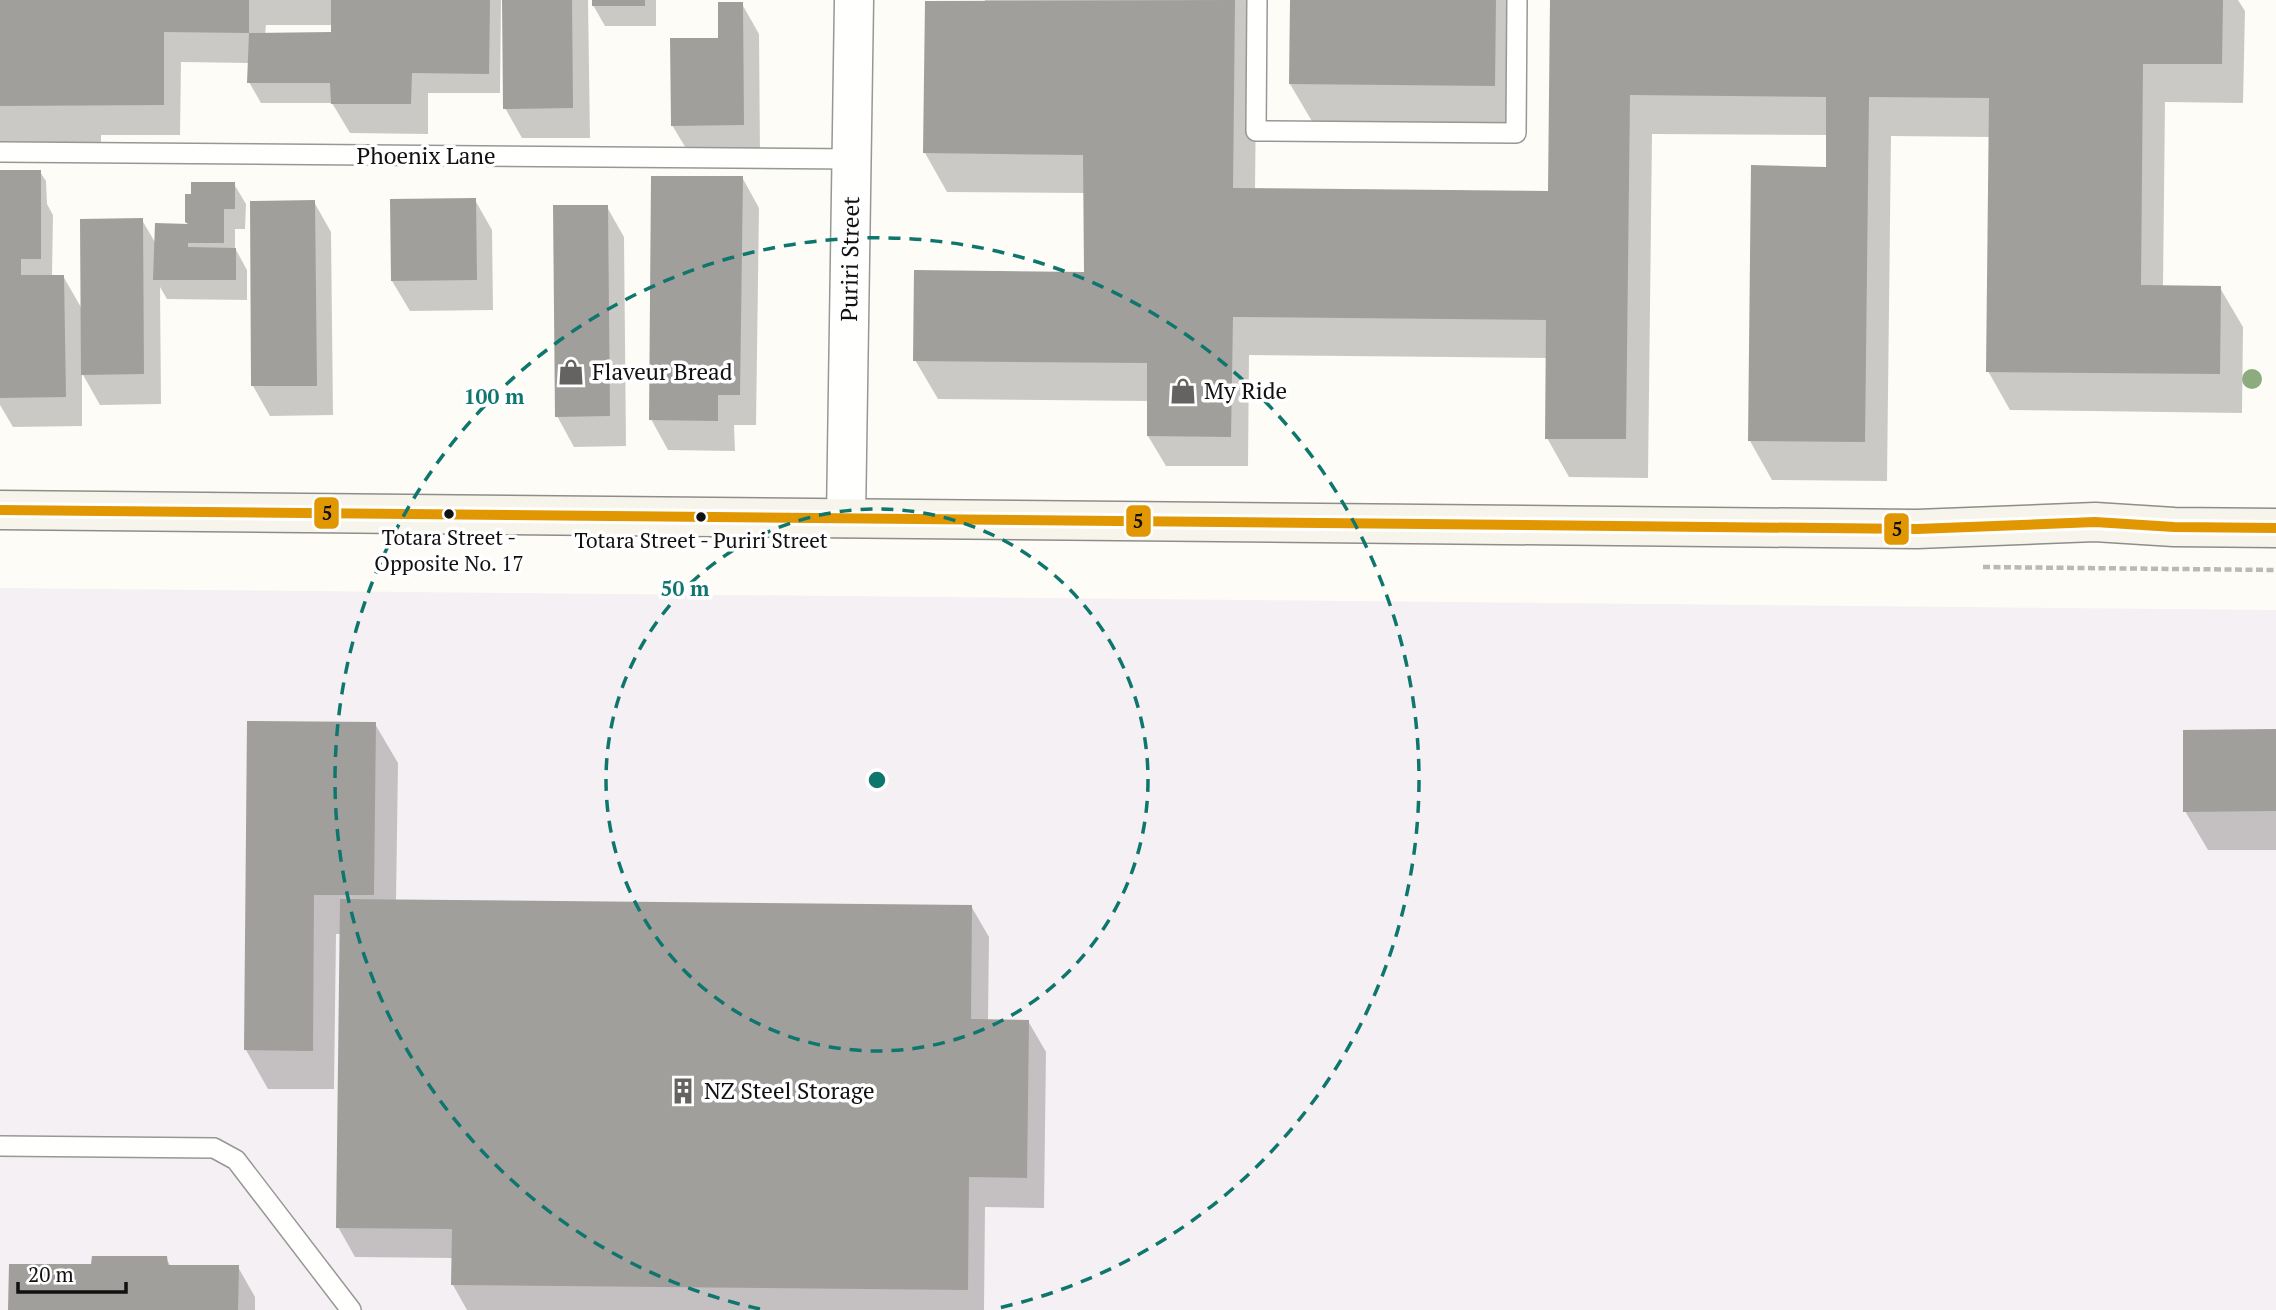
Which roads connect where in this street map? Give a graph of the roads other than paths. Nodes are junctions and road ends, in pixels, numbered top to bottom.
1 (854, 0) edge
2 (1257, 0) edge
3 (1517, 0) edge
4 (0, 152) edge
5 (852, 159) junction
6 (0, 510) edge
7 (846, 518) junction
8 (2276, 528) edge
9 (0, 1146) edge
10 (351, 1310) edge

1 - 5 street, Puriri Street
2 - 3 lane
4 - 5 lane, Phoenix Lane
5 - 7 street, Puriri Street
6 - 7 main road
7 - 8 main road
9 - 10 lane

